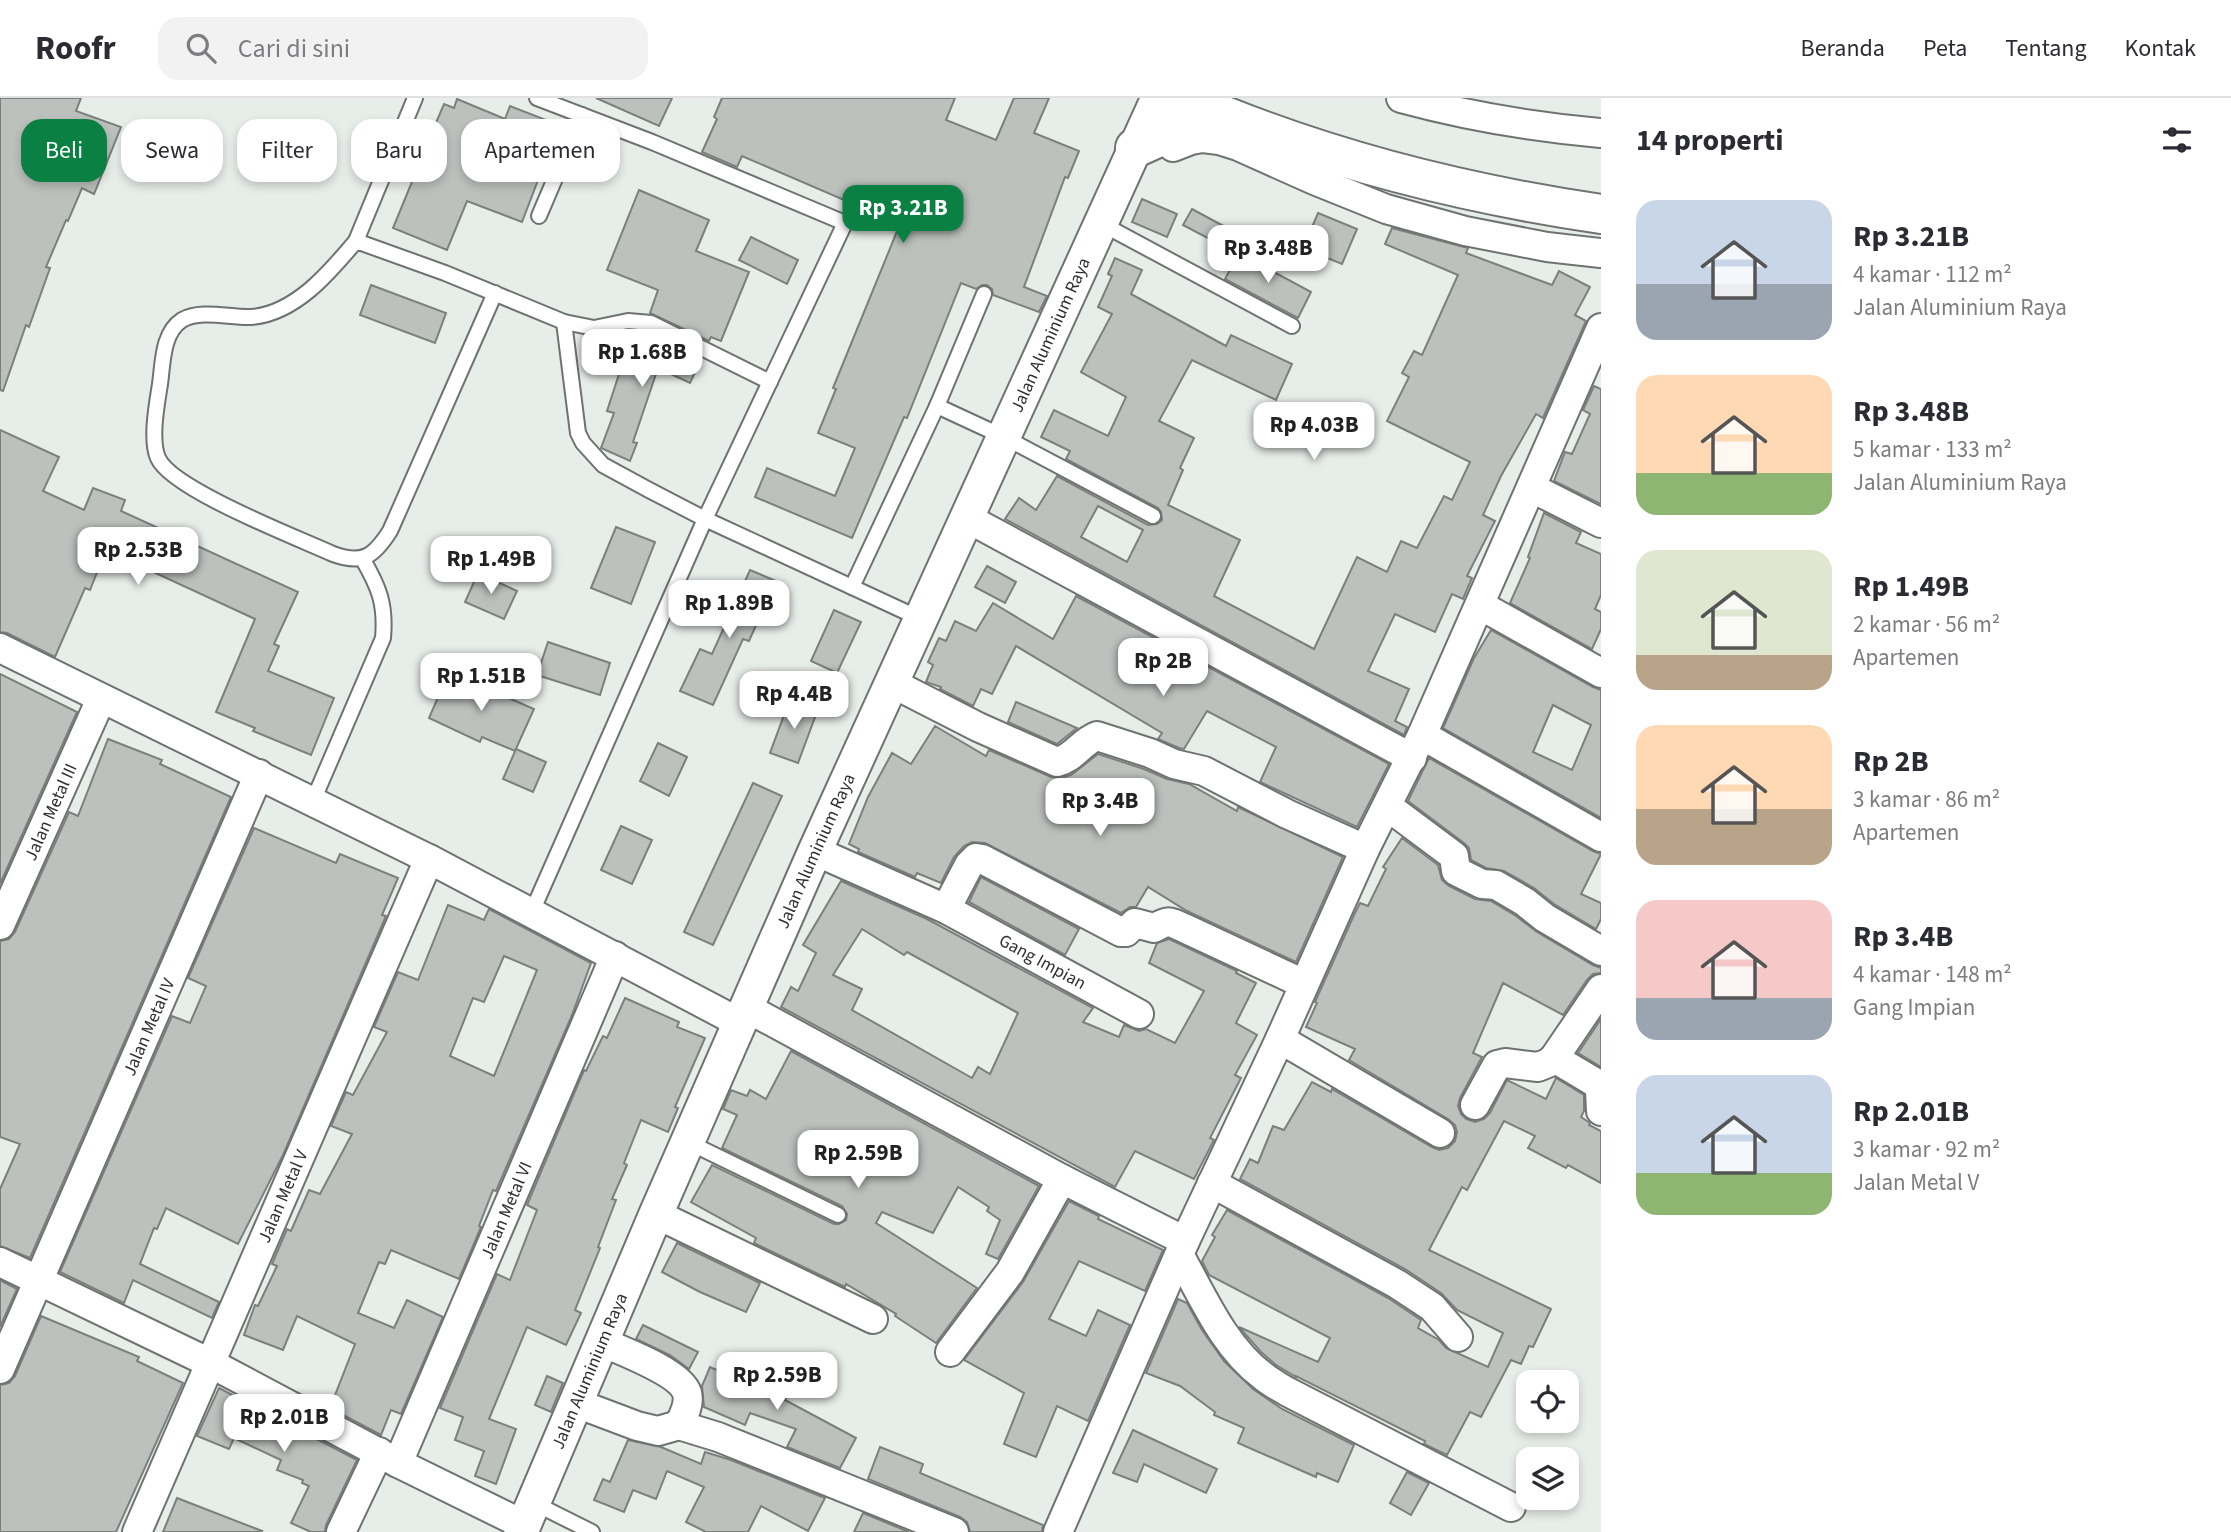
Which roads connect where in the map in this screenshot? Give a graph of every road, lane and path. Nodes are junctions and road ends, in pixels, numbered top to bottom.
1 (415, 98) edge
2 (537, 98) edge
3 (1158, 98) edge
4 (1182, 98) edge
5 (1401, 98) edge
6 (1236, 107) edge
7 (582, 115) junction
8 (1601, 133) edge
9 (1128, 164) junction
10 (1601, 192) edge
11 (1601, 214) edge
12 (538, 216) dead end
13 (1102, 224) junction
14 (356, 241) junction
15 (1601, 253) edge
16 (495, 293) junction
17 (984, 294) dead end
18 (564, 322) junction
19 (1292, 326) dead end
20 (1599, 337) edge
21 (770, 382) junction
22 (937, 406) junction
23 (1004, 437) junction
24 (1532, 488) junction
25 (1153, 516) dead end
26 (967, 518) junction
27 (705, 519) junction
28 (1601, 523) edge
29 (362, 558) junction
30 (852, 587) junction
31 (1480, 605) junction
32 (921, 619) junction
33 (0, 648) edge
34 (1601, 673) edge
35 (892, 683) junction
36 (102, 699) junction
37 (1417, 747) junction
38 (259, 774) junction
39 (313, 801) junction
40 (1387, 806) junction
41 (1601, 836) edge
42 (1365, 849) junction
43 (815, 851) junction
44 (429, 859) junction
45 (946, 909) junction
46 (531, 914) junction
47 (0, 925) edge
48 (1601, 951) edge
49 (615, 956) junction
50 (1304, 984) junction
51 (1601, 989) edge
52 (1139, 1014) dead end
53 (743, 1015) junction
54 (1280, 1039) junction
55 (1554, 1058) junction
56 (1475, 1105) dead end
57 (1601, 1111) edge
58 (1440, 1133) dead end
59 (688, 1142) junction
60 (1062, 1179) junction
61 (1212, 1183) junction
62 (656, 1214) junction
63 (838, 1215) dead end
64 (1183, 1248) junction
65 (0, 1262) edge
66 (39, 1280) junction
67 (873, 1319) dead end
68 (1458, 1337) dead end
69 (602, 1342) junction
70 (950, 1352) dead end
71 (210, 1363) junction
72 (0, 1368) edge
73 (576, 1403) junction
74 (679, 1424) junction
75 (389, 1457) junction
76 (1511, 1507) dead end
77 (526, 1520) edge
78 (137, 1532) edge
79 (341, 1532) edge
80 (592, 1532) edge
81 (954, 1532) edge
82 (1058, 1532) edge

1 - 14 lane
2 - 7 lane
3 - 9 street, Jalan Aluminium Raya
4 - 6 highway
5 - 8 street
6 - 9 highway
6 - 10 highway
6 - 11 highway
7 - 12 lane
7 - 21 lane
9 - 13 street, Jalan Aluminium Raya
9 - 15 street
13 - 19 lane
13 - 23 street, Jalan Aluminium Raya
14 - 16 lane
14 - 29 lane
16 - 18 lane
16 - 29 lane
17 - 22 lane
18 - 21 lane
18 - 27 lane
20 - 24 street
21 - 27 lane
22 - 23 lane
22 - 30 lane
23 - 25 lane
23 - 26 street, Jalan Aluminium Raya
24 - 28 street
24 - 31 street
26 - 32 street, Jalan Aluminium Raya
26 - 37 street
27 - 30 lane
27 - 46 lane
29 - 39 lane
30 - 32 lane
31 - 34 street
31 - 37 street
32 - 35 street, Jalan Aluminium Raya
33 - 36 street
35 - 42 street
35 - 43 street, Jalan Aluminium Raya
36 - 38 street
36 - 47 street, Jalan Metal III
37 - 40 street
37 - 41 street
38 - 39 street
38 - 66 street, Jalan Metal IV
39 - 44 street
40 - 42 street
40 - 48 street
42 - 50 street
43 - 45 street, Gang Impian
43 - 53 street, Jalan Aluminium Raya
44 - 46 street
44 - 71 street, Jalan Metal V
45 - 50 street
45 - 52 street, Gang Impian
46 - 49 street
49 - 53 street
49 - 75 street, Jalan Metal VI
50 - 54 street
51 - 55 street
53 - 59 street, Jalan Aluminium Raya
53 - 60 street
54 - 58 street
54 - 61 street
55 - 56 street
55 - 57 street
59 - 62 street, Jalan Aluminium Raya
59 - 63 lane
60 - 64 street
60 - 70 street
61 - 64 street
61 - 68 street
62 - 67 street
62 - 69 street, Jalan Aluminium Raya
64 - 76 street
64 - 82 street
65 - 66 street
66 - 71 street
66 - 72 street, Jalan Metal IV
69 - 73 street, Jalan Aluminium Raya
69 - 74 street
71 - 75 street
71 - 78 street, Jalan Metal V
73 - 74 street
73 - 77 street, Jalan Aluminium Raya
74 - 81 street
75 - 77 street
75 - 79 street, Jalan Metal VI
77 - 80 lane

